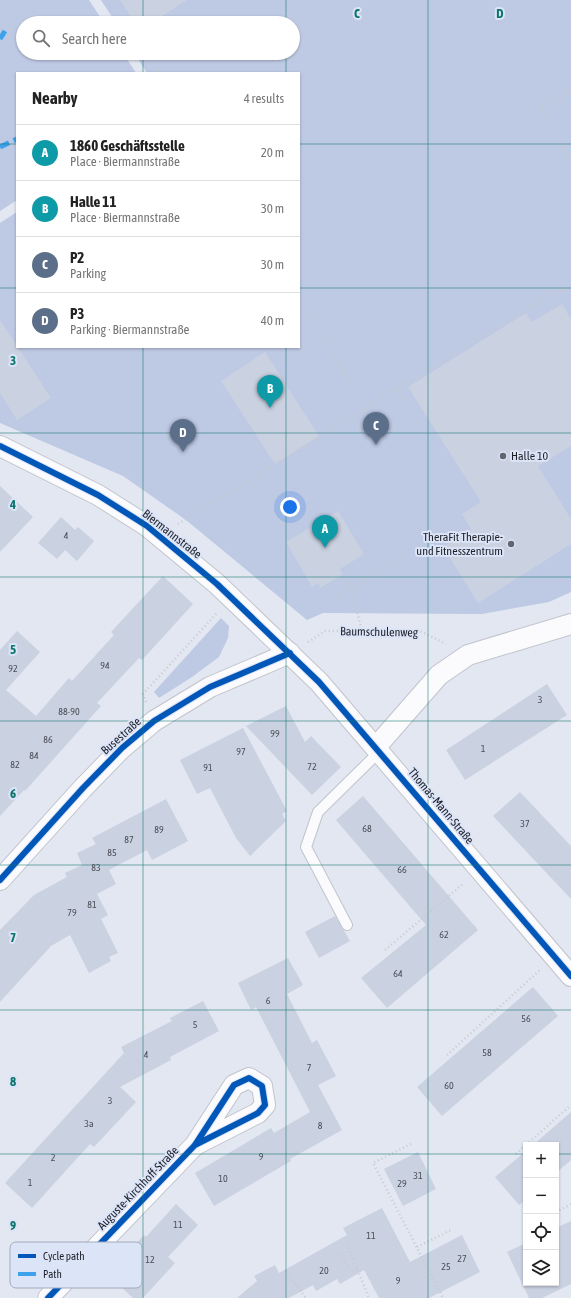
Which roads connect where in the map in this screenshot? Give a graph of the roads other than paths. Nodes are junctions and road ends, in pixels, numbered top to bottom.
1 (0, 446) edge
2 (571, 624) edge
3 (290, 654) junction
4 (378, 749) junction
5 (0, 880) edge
6 (348, 925) dead end
7 (571, 976) edge
8 (195, 1145) dead end
9 (102, 1242) edge
10 (58, 1288) edge
11 (48, 1298) edge

1 - 3 street, Biermannstraße
2 - 4 street
3 - 4 street, Thomas-Mann-Straße
3 - 5 street, Busestraße
4 - 6 lane
4 - 7 street, Thomas-Mann-Straße
8 - 9 street, Auguste-Kirchhoff-Straße
10 - 11 street, Auguste-Kirchhoff-Straße

